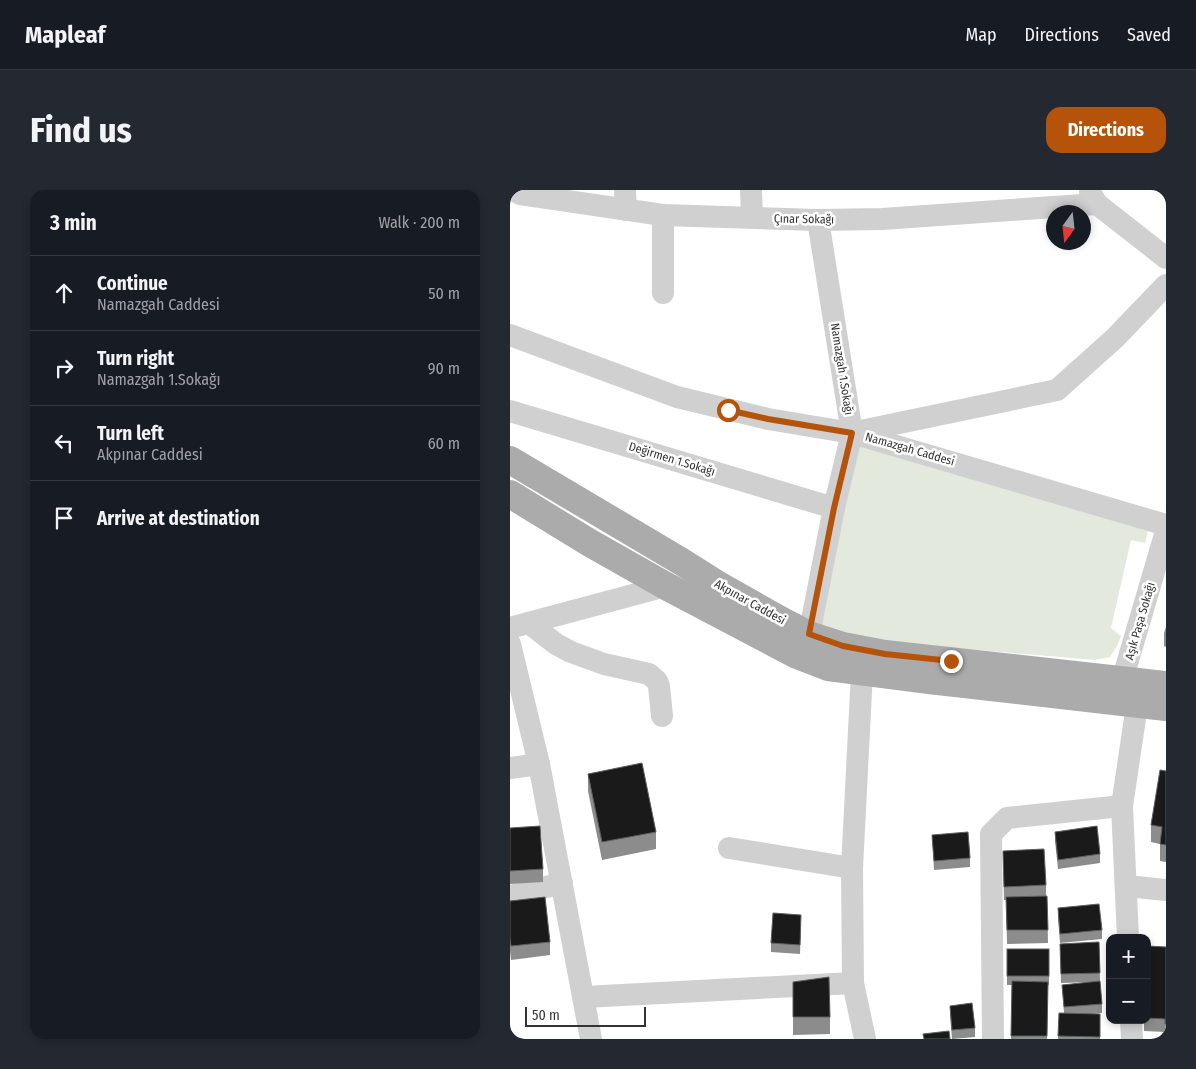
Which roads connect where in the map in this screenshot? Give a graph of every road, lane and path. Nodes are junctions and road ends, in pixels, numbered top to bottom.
1 (513, 190) edge
2 (751, 190) edge
3 (1093, 197) edge
4 (626, 200) edge
5 (663, 214) junction
6 (752, 217) junction
7 (818, 220) junction
8 (1166, 258) edge
9 (1166, 285) edge
10 (663, 294) dead end
11 (510, 336) edge
12 (510, 411) edge
13 (852, 433) junction
14 (510, 460) edge
15 (510, 494) edge
16 (834, 508) junction
17 (1166, 525) edge
18 (1166, 531) edge
19 (666, 586) junction
20 (520, 626) edge
21 (809, 634) junction
22 (510, 644) edge
23 (862, 672) junction
24 (1122, 681) junction
25 (1166, 685) edge
26 (1137, 705) junction
27 (1166, 707) edge
28 (662, 716) dead end
29 (539, 764) junction
30 (510, 768) edge
31 (1122, 806) junction
32 (729, 848) dead end
33 (852, 868) junction
34 (562, 883) junction
35 (1127, 886) junction
36 (1166, 890) edge
37 (510, 896) edge
38 (1128, 934) edge
39 (853, 983) junction
40 (584, 997) junction
41 (1131, 1024) edge
42 (591, 1039) edge
43 (865, 1039) edge
44 (993, 1039) edge
45 (1132, 1039) edge

1 - 4 street, Çınar Sokağı
2 - 6 street
3 - 7 street, Çınar Sokağı
3 - 8 street
4 - 5 street, Çınar Sokağı
5 - 6 street, Çınar Sokağı
5 - 10 street
6 - 7 street, Çınar Sokağı
7 - 13 street, Namazgah 1.Sokağı
9 - 13 street
11 - 13 street, Namazgah Caddesi
12 - 16 street, Değirmen 1.Sokağı
13 - 16 street, Namazgah 1.Sokağı
13 - 17 street, Namazgah Caddesi
14 - 21 main road, Akpınar Caddesi
15 - 19 main road, Akpınar Caddesi
16 - 21 street, Namazgah 1.Sokağı
18 - 24 street, Aşık Paşa Sokağı
19 - 20 street
19 - 23 main road, Akpınar Caddesi
20 - 28 street
21 - 24 main road, Akpınar Caddesi
22 - 29 street
23 - 26 main road, Akpınar Caddesi
23 - 33 street
24 - 25 main road, Akpınar Caddesi
26 - 27 main road, Akpınar Caddesi
26 - 31 street
29 - 30 street
29 - 34 street
31 - 35 street
31 - 44 street
32 - 33 street
33 - 39 street
34 - 37 street
34 - 40 street
35 - 36 street
35 - 38 street
39 - 40 street
39 - 43 street
40 - 42 street
41 - 45 street

